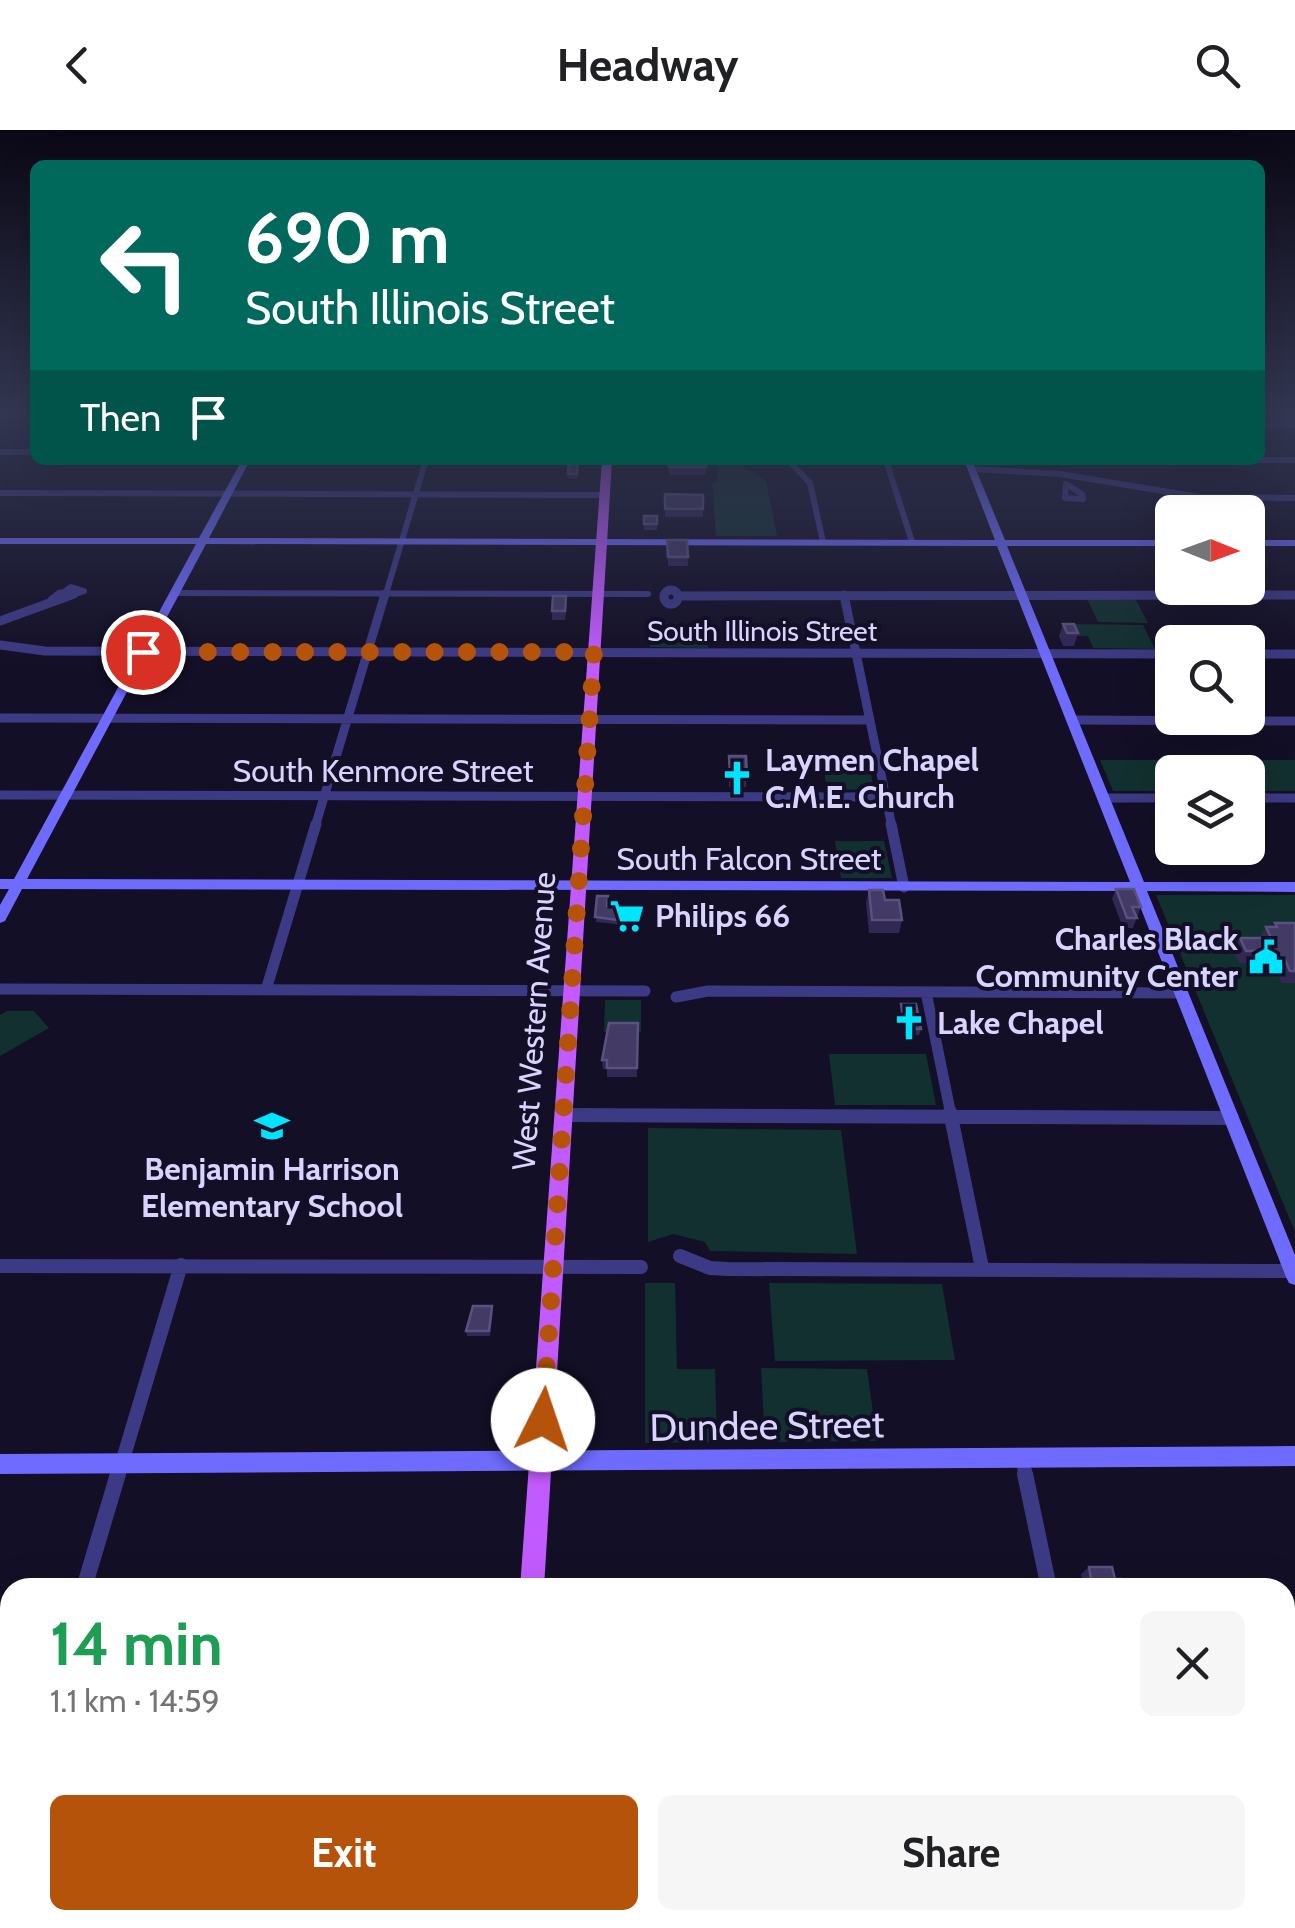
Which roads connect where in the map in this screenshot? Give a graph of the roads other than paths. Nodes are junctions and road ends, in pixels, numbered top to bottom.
1 (227, 496) edge
2 (415, 496) edge
3 (605, 496) edge
4 (815, 496) edge
5 (897, 496) edge
6 (982, 496) edge
7 (1183, 496) edge
8 (1295, 498) edge
9 (202, 541) junction
10 (1, 542) edge
11 (401, 542) junction
12 (602, 542) junction
13 (823, 542) junction
14 (912, 542) junction
15 (1000, 542) junction
16 (1155, 543) edge
17 (1265, 543) edge
18 (1295, 543) edge
19 (174, 593) junction
20 (386, 594) junction
21 (597, 594) junction
22 (648, 594) dead end
23 (844, 594) junction
24 (1022, 595) junction
25 (1295, 595) edge
26 (680, 596) dead end
27 (52, 600) dead end
28 (0, 621) edge
29 (0, 644) edge
30 (143, 652) junction
31 (367, 652) junction
32 (594, 652) junction
33 (856, 654) junction
34 (1045, 654) junction
35 (1155, 654) edge
36 (1265, 654) edge
37 (1295, 654) edge
38 (0, 718) edge
39 (106, 718) junction
40 (347, 719) junction
41 (589, 720) junction
42 (870, 720) junction
43 (1072, 720) junction
44 (1295, 721) edge
45 (0, 795) edge
46 (64, 796) junction
47 (324, 796) junction
48 (584, 797) junction
49 (886, 798) junction
50 (1103, 798) junction
51 (1155, 798) edge
52 (1265, 798) edge
53 (1295, 798) edge
54 (0, 884) edge
55 (18, 884) junction
56 (296, 885) junction
57 (578, 886) junction
58 (904, 886) junction
59 (1139, 887) junction
60 (1295, 888) edge
61 (0, 918) edge
62 (0, 989) edge
63 (266, 990) junction
64 (571, 991) junction
65 (645, 991) dead end
66 (926, 992) junction
67 (1182, 993) junction
68 (676, 997) dead end
69 (562, 1116) junction
70 (952, 1117) junction
71 (1232, 1118) junction
72 (680, 1256) dead end
73 (181, 1265) junction
74 (0, 1266) edge
75 (554, 1267) junction
76 (641, 1267) dead end
77 (982, 1268) junction
78 (1294, 1274) edge
79 (1295, 1456) edge
80 (1022, 1458) junction
81 (540, 1463) junction
82 (0, 1464) edge
83 (121, 1464) junction
84 (87, 1578) edge
85 (533, 1578) edge
86 (1047, 1578) edge

1 - 9 street
2 - 11 street
3 - 12 main road, West Western Avenue
4 - 13 street
5 - 14 street
6 - 15 street
7 - 8 street
9 - 10 street
9 - 11 street
9 - 19 street
11 - 12 street
11 - 20 street
12 - 13 street
12 - 21 main road, West Western Avenue
13 - 14 street
14 - 15 street
15 - 16 street
15 - 24 street
17 - 18 street
19 - 20 street
19 - 30 street
20 - 21 street
20 - 31 street
21 - 22 street
21 - 32 main road, West Western Avenue
23 - 24 street
23 - 26 street
23 - 33 street
24 - 25 street
24 - 34 street
27 - 28 street
29 - 30 street, South Illinois Street
30 - 31 street, South Illinois Street
30 - 39 street
31 - 32 street, South Illinois Street
31 - 40 street
32 - 33 street, South Illinois Street
32 - 41 main road, West Western Avenue
33 - 34 street, South Illinois Street
33 - 42 street
34 - 35 street, South Illinois Street
34 - 43 street
36 - 37 street
38 - 39 street
39 - 40 street
39 - 46 street
40 - 41 street
40 - 47 street
41 - 42 street
41 - 48 main road, West Western Avenue
42 - 49 street
43 - 44 street
43 - 50 street
45 - 46 street, South Kenmore Street
46 - 47 street, South Kenmore Street
46 - 55 street
47 - 48 street, South Kenmore Street
47 - 56 street
48 - 49 street, South Kenmore Street
48 - 57 main road, West Western Avenue
49 - 58 street
50 - 51 street
50 - 59 street
52 - 53 street
54 - 55 street, South Falcon Street
55 - 56 street, South Falcon Street
55 - 61 street
56 - 57 street, South Falcon Street
56 - 63 street
57 - 58 street, South Falcon Street
57 - 64 main road, West Western Avenue
58 - 59 street, South Falcon Street
59 - 60 street, South Falcon Street
59 - 67 street
62 - 63 street
63 - 64 street
64 - 65 street
64 - 69 main road, West Western Avenue
66 - 67 street
66 - 68 street
66 - 70 street
67 - 71 street
69 - 70 street
69 - 75 main road, West Western Avenue
70 - 71 street
70 - 77 street
71 - 78 street
72 - 77 street
73 - 74 street
73 - 75 street
73 - 83 street
75 - 76 street
75 - 81 main road, West Western Avenue
77 - 78 street
79 - 80 street, Dundee Street
80 - 81 street, Dundee Street
80 - 86 street
81 - 83 street, Dundee Street
81 - 85 main road, West Western Avenue
82 - 83 street, Dundee Street
83 - 84 street

